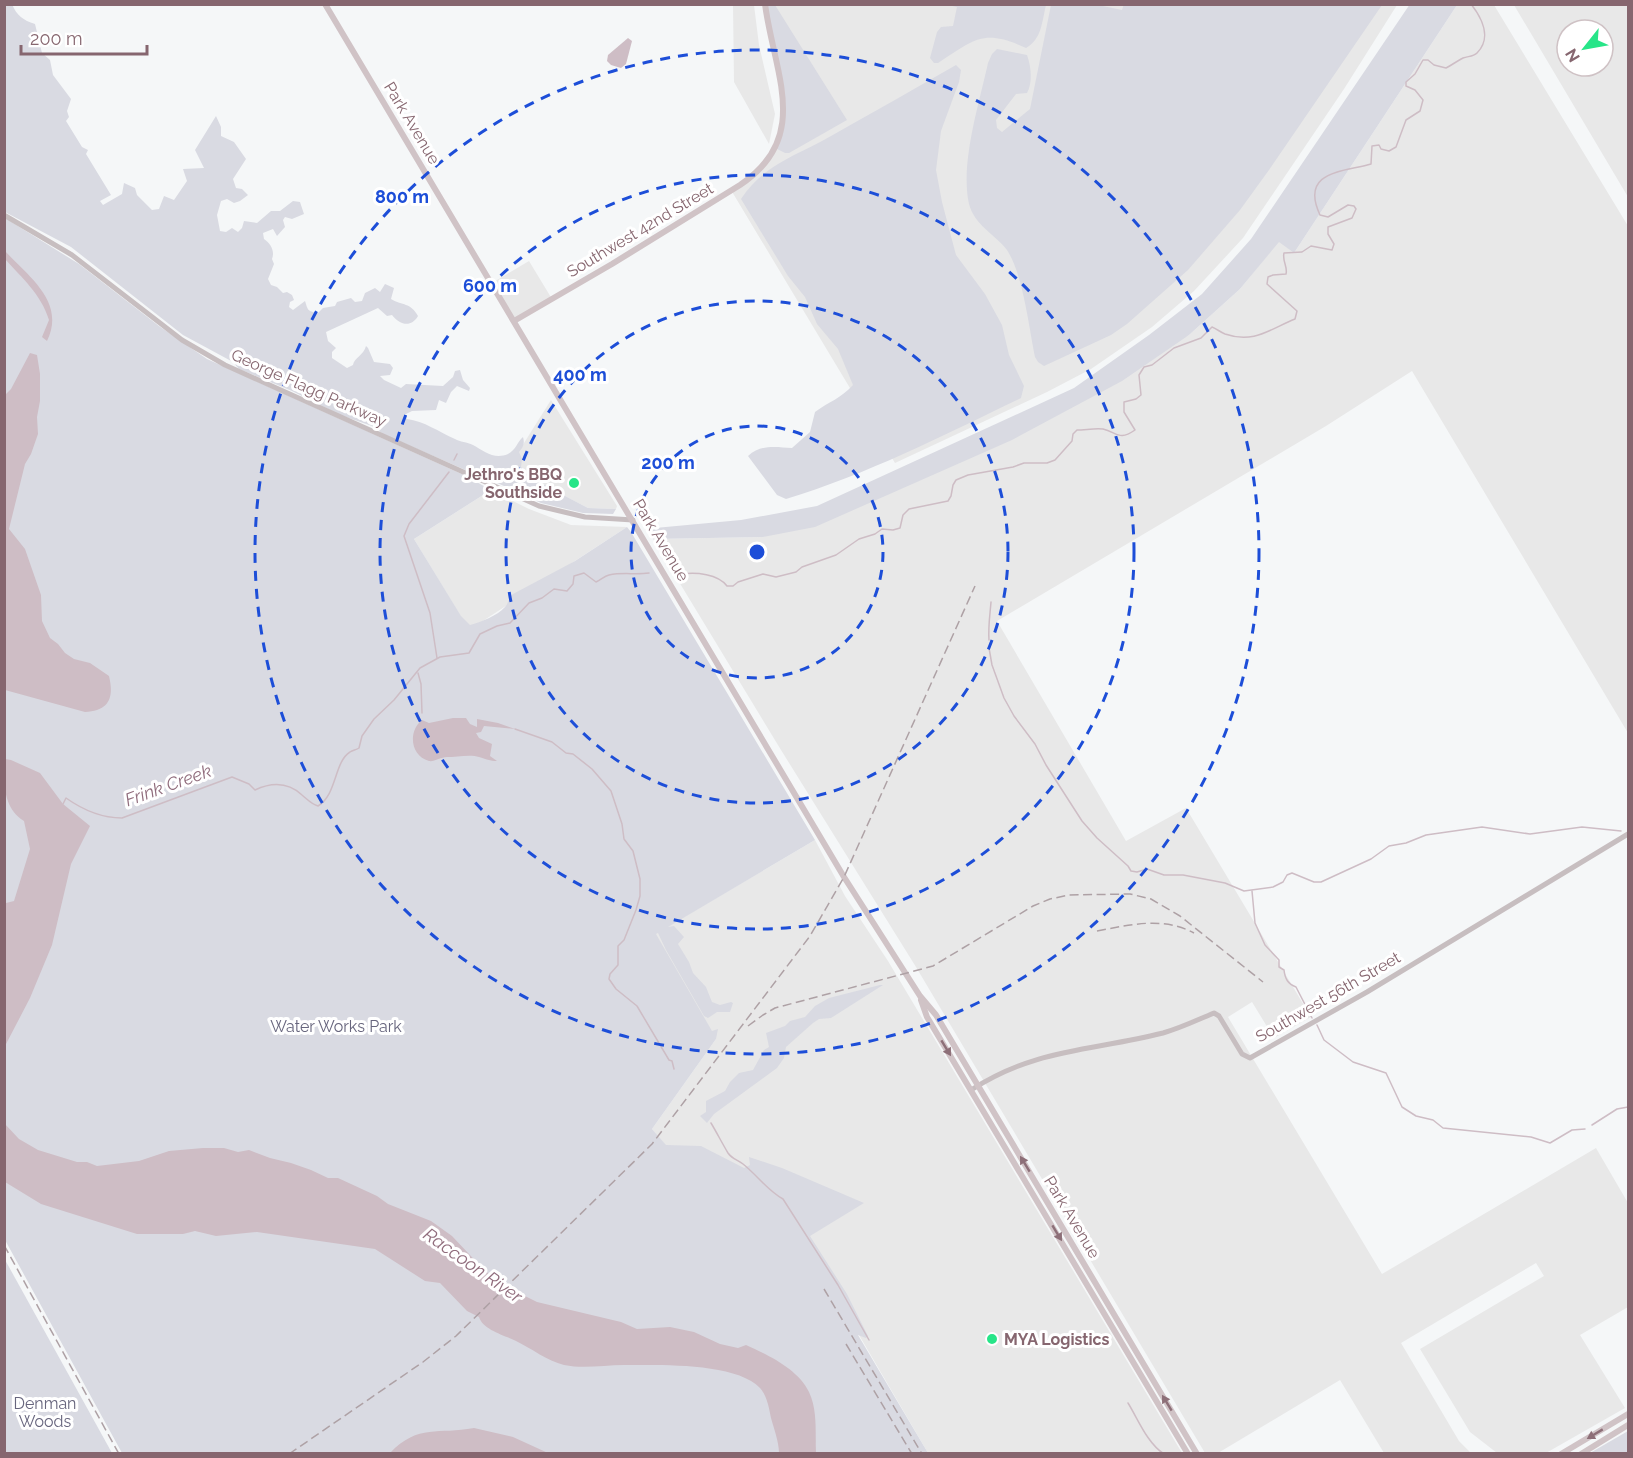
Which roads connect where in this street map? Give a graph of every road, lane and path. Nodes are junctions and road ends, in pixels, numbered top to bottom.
1 (325, 4) edge
2 (765, 4) edge
3 (4, 215) edge
4 (514, 321) junction
5 (633, 520) junction
6 (1629, 834) edge
7 (920, 996) junction
8 (978, 1086) junction
9 (971, 1090) junction
10 (1629, 1414) edge
11 (1629, 1425) edge
12 (1188, 1454) edge
13 (1197, 1454) edge
14 (1561, 1454) edge
15 (1581, 1454) edge

1 - 4 main road, Park Avenue
2 - 4 main road, Southwest 42nd Street
3 - 5 street, George Flagg Parkway
4 - 5 main road, Park Avenue
5 - 7 main road, Park Avenue
6 - 8 street, Southwest 56th Street
7 - 8 main road, Park Avenue
7 -> 9 main road, Park Avenue
8 - 9 street, Southwest 56th Street
13 -> 8 main road, Park Avenue
9 -> 12 main road, Park Avenue
10 -> 14 main road
11 - 15 main road

